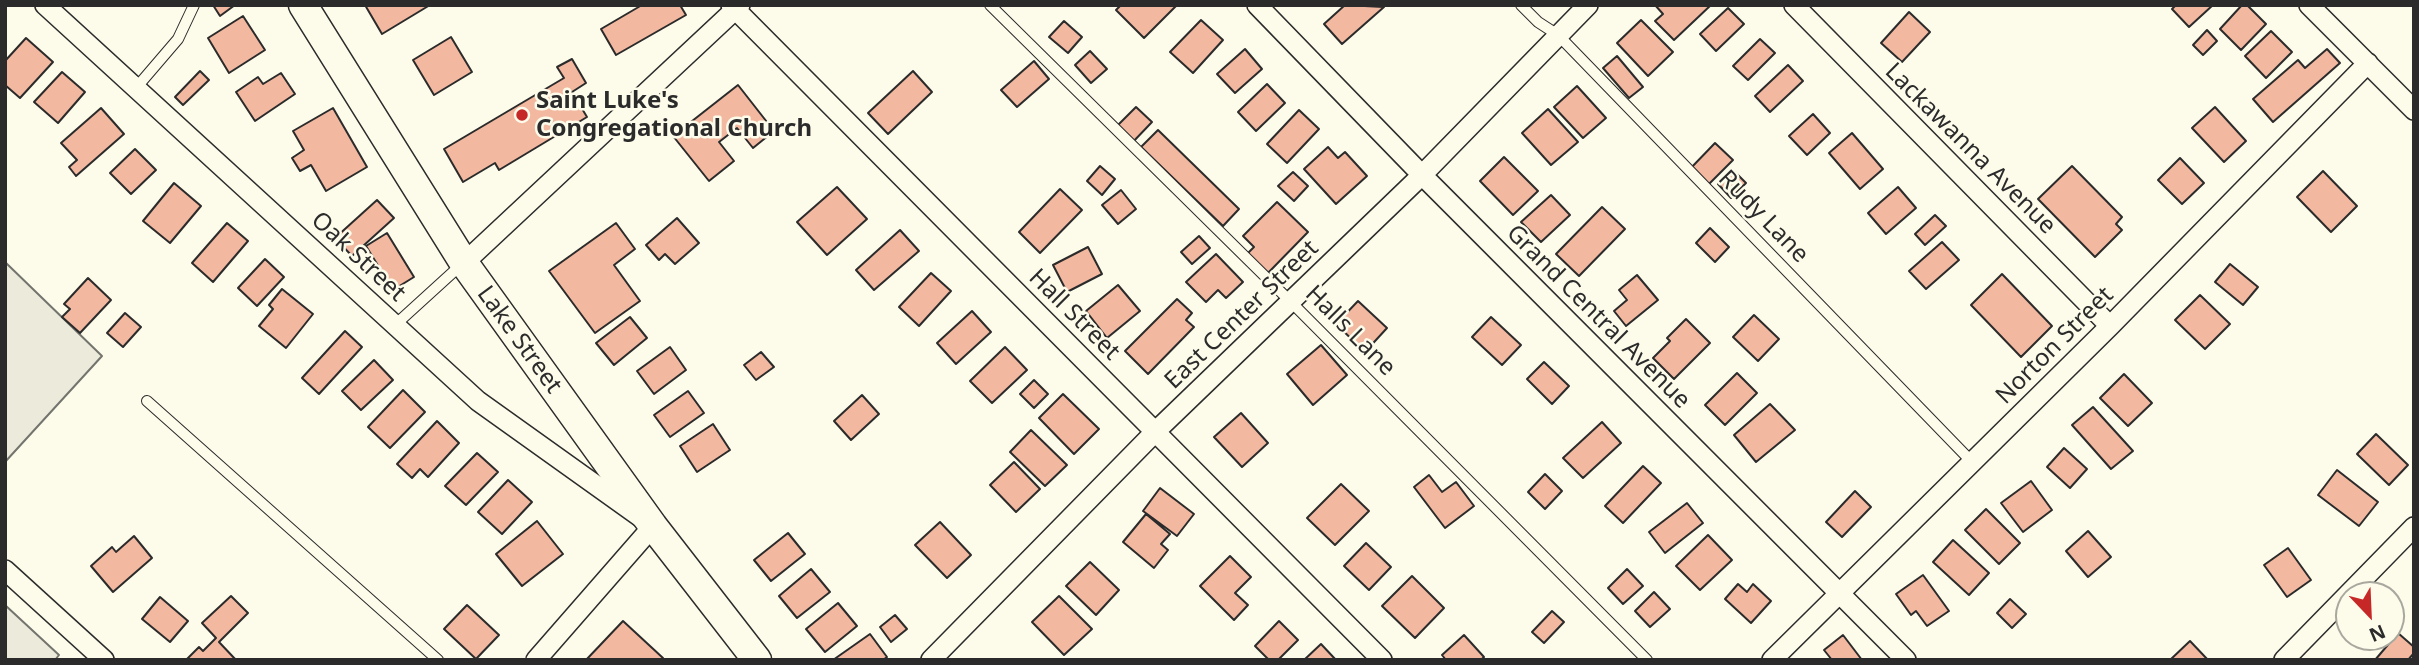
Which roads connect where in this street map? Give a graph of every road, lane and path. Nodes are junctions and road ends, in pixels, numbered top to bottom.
1 (45, 5) edge
2 (194, 5) edge
3 (303, 5) edge
4 (990, 5) edge
5 (1257, 5) edge
6 (1521, 5) edge
7 (1588, 5) edge
8 (1794, 5) edge
9 (2309, 5) edge
10 (735, 7) edge
11 (1558, 36) junction
12 (2368, 64) junction
13 (136, 88) junction
14 (2414, 110) edge
15 (1422, 175) junction
16 (464, 262) junction
17 (1291, 302) junction
18 (395, 325) junction
19 (2110, 326) junction
20 (147, 401) dead end
21 (1156, 432) junction
22 (1972, 462) junction
23 (653, 526) junction
24 (2414, 527) edge
25 (5, 570) edge
26 (1840, 595) junction
27 (104, 660) edge
28 (438, 660) edge
29 (536, 660) edge
30 (757, 660) edge
31 (930, 660) edge
32 (1382, 660) edge
33 (1647, 660) edge
34 (1772, 660) edge
35 (1906, 660) edge
36 (2284, 660) edge

1 - 13 street, Oak Street
2 - 13 lane
3 - 16 main road, Lake Street
4 - 17 lane, Halls Lane
5 - 15 street, Grand Central Avenue
6 - 11 lane, Rudy Lane
7 - 11 street, East Center Street
8 - 19 street, Lackawanna Avenue
9 - 12 street
10 - 16 street
10 - 21 street, Hall Street
11 - 15 street, East Center Street
11 - 22 lane, Rudy Lane
12 - 14 street
12 - 19 street, Norton Street
13 - 18 street, Oak Street
15 - 17 street, East Center Street
15 - 26 street, Grand Central Avenue
16 - 18 lane
16 - 23 main road, Lake Street
17 - 21 street, East Center Street
17 - 33 lane, Halls Lane
18 - 23 street, Oak Street
19 - 22 street, Norton Street
20 - 28 lane
21 - 31 street, East Center Street
21 - 32 street, Hall Street
22 - 26 street, Norton Street
23 - 29 street
23 - 30 main road, Lake Street
24 - 36 street
25 - 27 street
26 - 34 street, Norton Street
26 - 35 street, Grand Central Avenue

